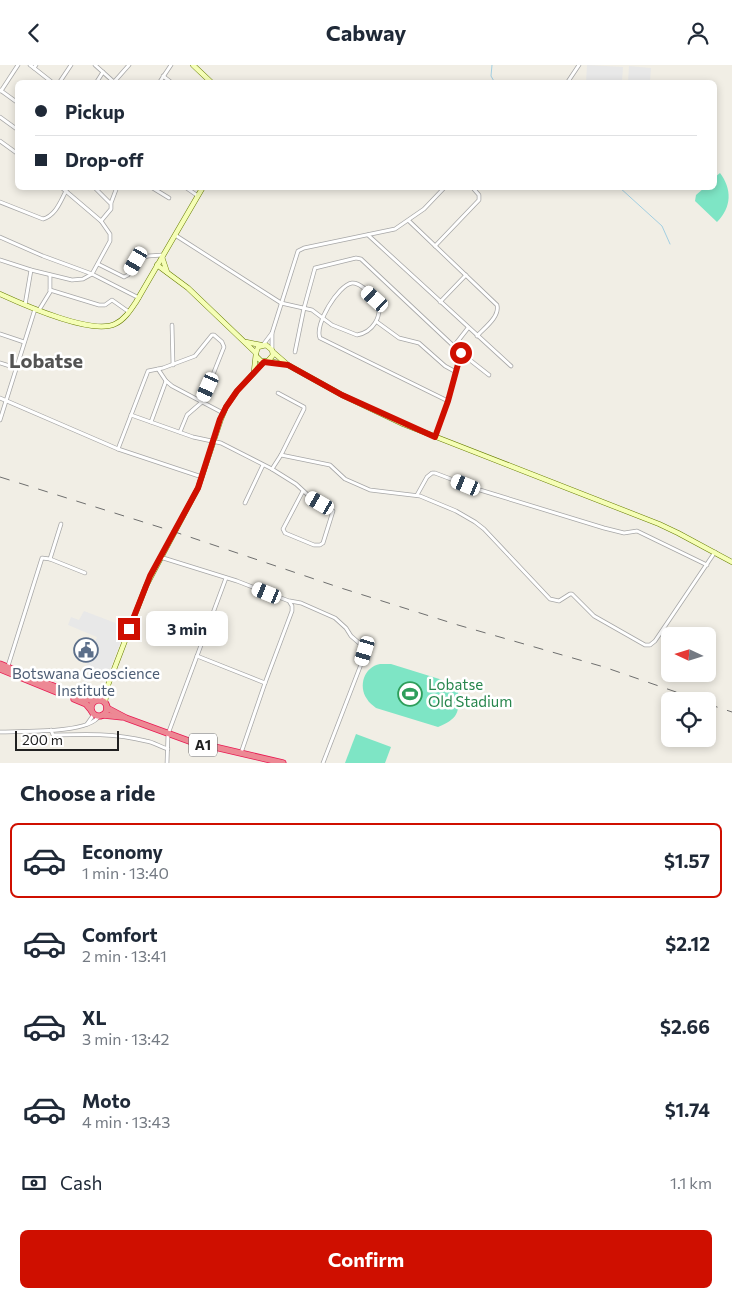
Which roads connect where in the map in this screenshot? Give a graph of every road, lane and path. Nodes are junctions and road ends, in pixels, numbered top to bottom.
1 (18, 65) edge
2 (30, 65) edge
3 (70, 65) edge
4 (95, 65) edge
5 (129, 65) edge
6 (171, 65) edge
7 (193, 65) edge
8 (579, 65) edge
9 (35, 67) edge
10 (103, 72) junction
11 (163, 76) junction
12 (46, 77) junction
13 (44, 80) edge
14 (50, 80) edge
15 (61, 80) edge
16 (98, 80) edge
17 (113, 80) edge
18 (117, 80) edge
19 (161, 80) edge
20 (168, 80) edge
21 (209, 80) edge
22 (569, 80) edge
23 (0, 91) edge
24 (15, 101) edge
25 (0, 117) edge
26 (15, 128) edge
27 (0, 141) edge
28 (15, 152) edge
29 (97, 190) edge
30 (116, 190) edge
31 (156, 190) edge
32 (189, 190) edge
33 (201, 190) edge
34 (442, 190) edge
35 (475, 190) edge
36 (66, 191) joint
37 (198, 196) junction
38 (169, 198) dead end
39 (0, 202) edge
40 (111, 203) junction
41 (101, 221) junction
42 (409, 221) junction
43 (175, 235) junction
44 (368, 235) junction
45 (0, 237) edge
46 (435, 246) junction
47 (163, 255) junction
48 (0, 260) edge
49 (98, 264) junction
50 (157, 265) junction
51 (31, 270) junction
52 (153, 273) junction
53 (168, 273) junction
54 (92, 274) junction
55 (50, 275) junction
56 (466, 275) junction
57 (50, 290) junction
58 (0, 294) edge
59 (139, 298) junction
60 (440, 302) junction
61 (281, 303) junction
62 (25, 305) junction
63 (304, 308) junction
64 (37, 310) junction
65 (129, 312) junction
66 (323, 317) junction
67 (377, 322) junction
68 (172, 325) dead end
69 (468, 328) junction
70 (272, 333) junction
71 (0, 334) edge
72 (477, 336) junction
73 (24, 342) junction
74 (246, 342) junction
75 (262, 345) junction
76 (454, 346) junction
77 (272, 350) junction
78 (295, 352) dead end
79 (461, 353) junction
80 (256, 355) junction
81 (266, 361) junction
82 (0, 363) edge
83 (172, 365) junction
84 (288, 365) junction
85 (511, 366) dead end
86 (16, 368) junction
87 (158, 369) junction
88 (254, 371) junction
89 (456, 372) junction
90 (489, 375) dead end
91 (166, 381) junction
92 (278, 393) dead end
93 (0, 399) edge
94 (7, 401) junction
95 (448, 401) junction
96 (202, 402) junction
97 (223, 413) junction
98 (131, 415) junction
99 (0, 420) edge
100 (151, 422) junction
101 (180, 432) junction
102 (435, 437) junction
103 (214, 442) junction
104 (118, 449) junction
105 (281, 455) junction
106 (263, 465) junction
107 (272, 469) junction
108 (203, 477) junction
109 (303, 491) junction
110 (417, 495) junction
111 (245, 503) dead end
112 (61, 525) dead end
113 (715, 552) junction
114 (160, 557) junction
115 (50, 559) junction
116 (732, 562) edge
117 (707, 565) junction
118 (84, 573) dead end
119 (226, 578) junction
120 (289, 601) junction
121 (197, 656) junction
122 (0, 664) edge
123 (4, 669) edge
124 (265, 683) junction
125 (108, 685) junction
126 (96, 700) junction
127 (106, 705) junction
128 (92, 711) junction
129 (101, 715) junction
130 (126, 718) junction
131 (86, 724) junction
132 (51, 730) junction
133 (0, 732) edge
134 (168, 734) junction
135 (168, 749) junction
136 (241, 754) junction
137 (167, 763) edge
138 (283, 763) edge
139 (322, 763) edge

1 - 23 street
2 - 9 street
3 - 15 street
4 - 10 street
5 - 18 street
6 - 11 street
7 - 21 main road
8 - 22 street
9 - 12 street
10 - 16 street
10 - 17 street
11 - 19 street
11 - 20 street
12 - 13 street
12 - 14 street
23 - 24 street
25 - 26 street
27 - 28 street
29 - 40 street
30 - 40 street
31 - 38 street
32 - 37 street
33 - 37 main road
34 - 42 street
35 - 46 street
36 - 39 street
36 - 41 street
37 - 43 main road
40 - 41 street
41 - 49 street
42 - 44 street
42 - 46 street
43 - 47 main road
43 - 61 street
44 - 60 street
44 - 61 street
45 - 54 street
46 - 56 street
47 - 49 street
47 - 50 main road
47 - 53 main road
48 - 51 street
49 - 54 street
50 - 52 main road
50 - 53 main road
51 - 55 street
51 - 62 street
52 - 53 main road
52 - 59 main road
53 - 74 main road
54 - 55 street
54 - 59 street
55 - 57 street
56 - 60 street
56 - 72 street
57 - 64 street
57 - 65 street
58 - 62 main road
59 - 65 main road
60 - 69 street
61 - 63 street
61 - 70 street
62 - 64 main road
63 - 66 street
63 - 76 street
63 - 78 street
64 - 65 main road
64 - 73 street
66 - 67 street
66 - 67 street
66 - 95 street
67 - 89 street
68 - 83 street
69 - 72 street
69 - 76 street
70 - 75 street
70 - 77 street
71 - 73 street
72 - 85 street
73 - 86 street
74 - 75 main road
74 - 80 main road
75 - 77 main road
75 - 80 main road
76 - 79 street
77 - 81 main road
77 - 84 main road
79 - 89 street
79 - 90 street
80 - 81 main road
80 - 88 main road
81 - 84 main road
81 - 88 main road
82 - 86 street
83 - 87 street
83 - 96 street
84 - 102 main road
86 - 94 street
87 - 91 street
87 - 98 street
88 - 97 main road
89 - 95 street
91 - 96 street
91 - 100 street
92 - 105 street
93 - 94 street
94 - 99 street
94 - 104 street
95 - 102 street
96 - 97 street
96 - 101 street
97 - 103 main road
98 - 100 street
98 - 104 street
100 - 101 street
101 - 103 street
102 - 113 main road
103 - 106 street
103 - 108 main road
104 - 108 street
105 - 107 street
105 - 110 street
106 - 107 street
106 - 111 street
107 - 109 street
108 - 114 main road
109 - 109 street
110 - 117 street
110 - 117 street
112 - 115 street
113 - 116 main road
113 - 117 street
114 - 119 street
114 - 125 main road
115 - 118 street
115 - 123 street
119 - 120 street
119 - 121 street
120 - 124 street
120 - 139 street
121 - 124 street
121 - 134 street
122 - 123 highway, A1
123 - 126 highway, A1
123 - 128 highway, A1
124 - 136 street
125 - 126 main road
125 - 127 main road
126 - 127 highway, A1
126 - 128 highway
127 - 129 highway
127 - 130 highway, A1
128 - 129 highway, A1
128 - 131 street
129 - 130 highway, A1
129 - 131 street
130 - 134 highway, A1
131 - 132 street
132 - 133 street
132 - 135 street
134 - 135 street
134 - 136 highway, A1
135 - 137 street
136 - 138 highway, A1

